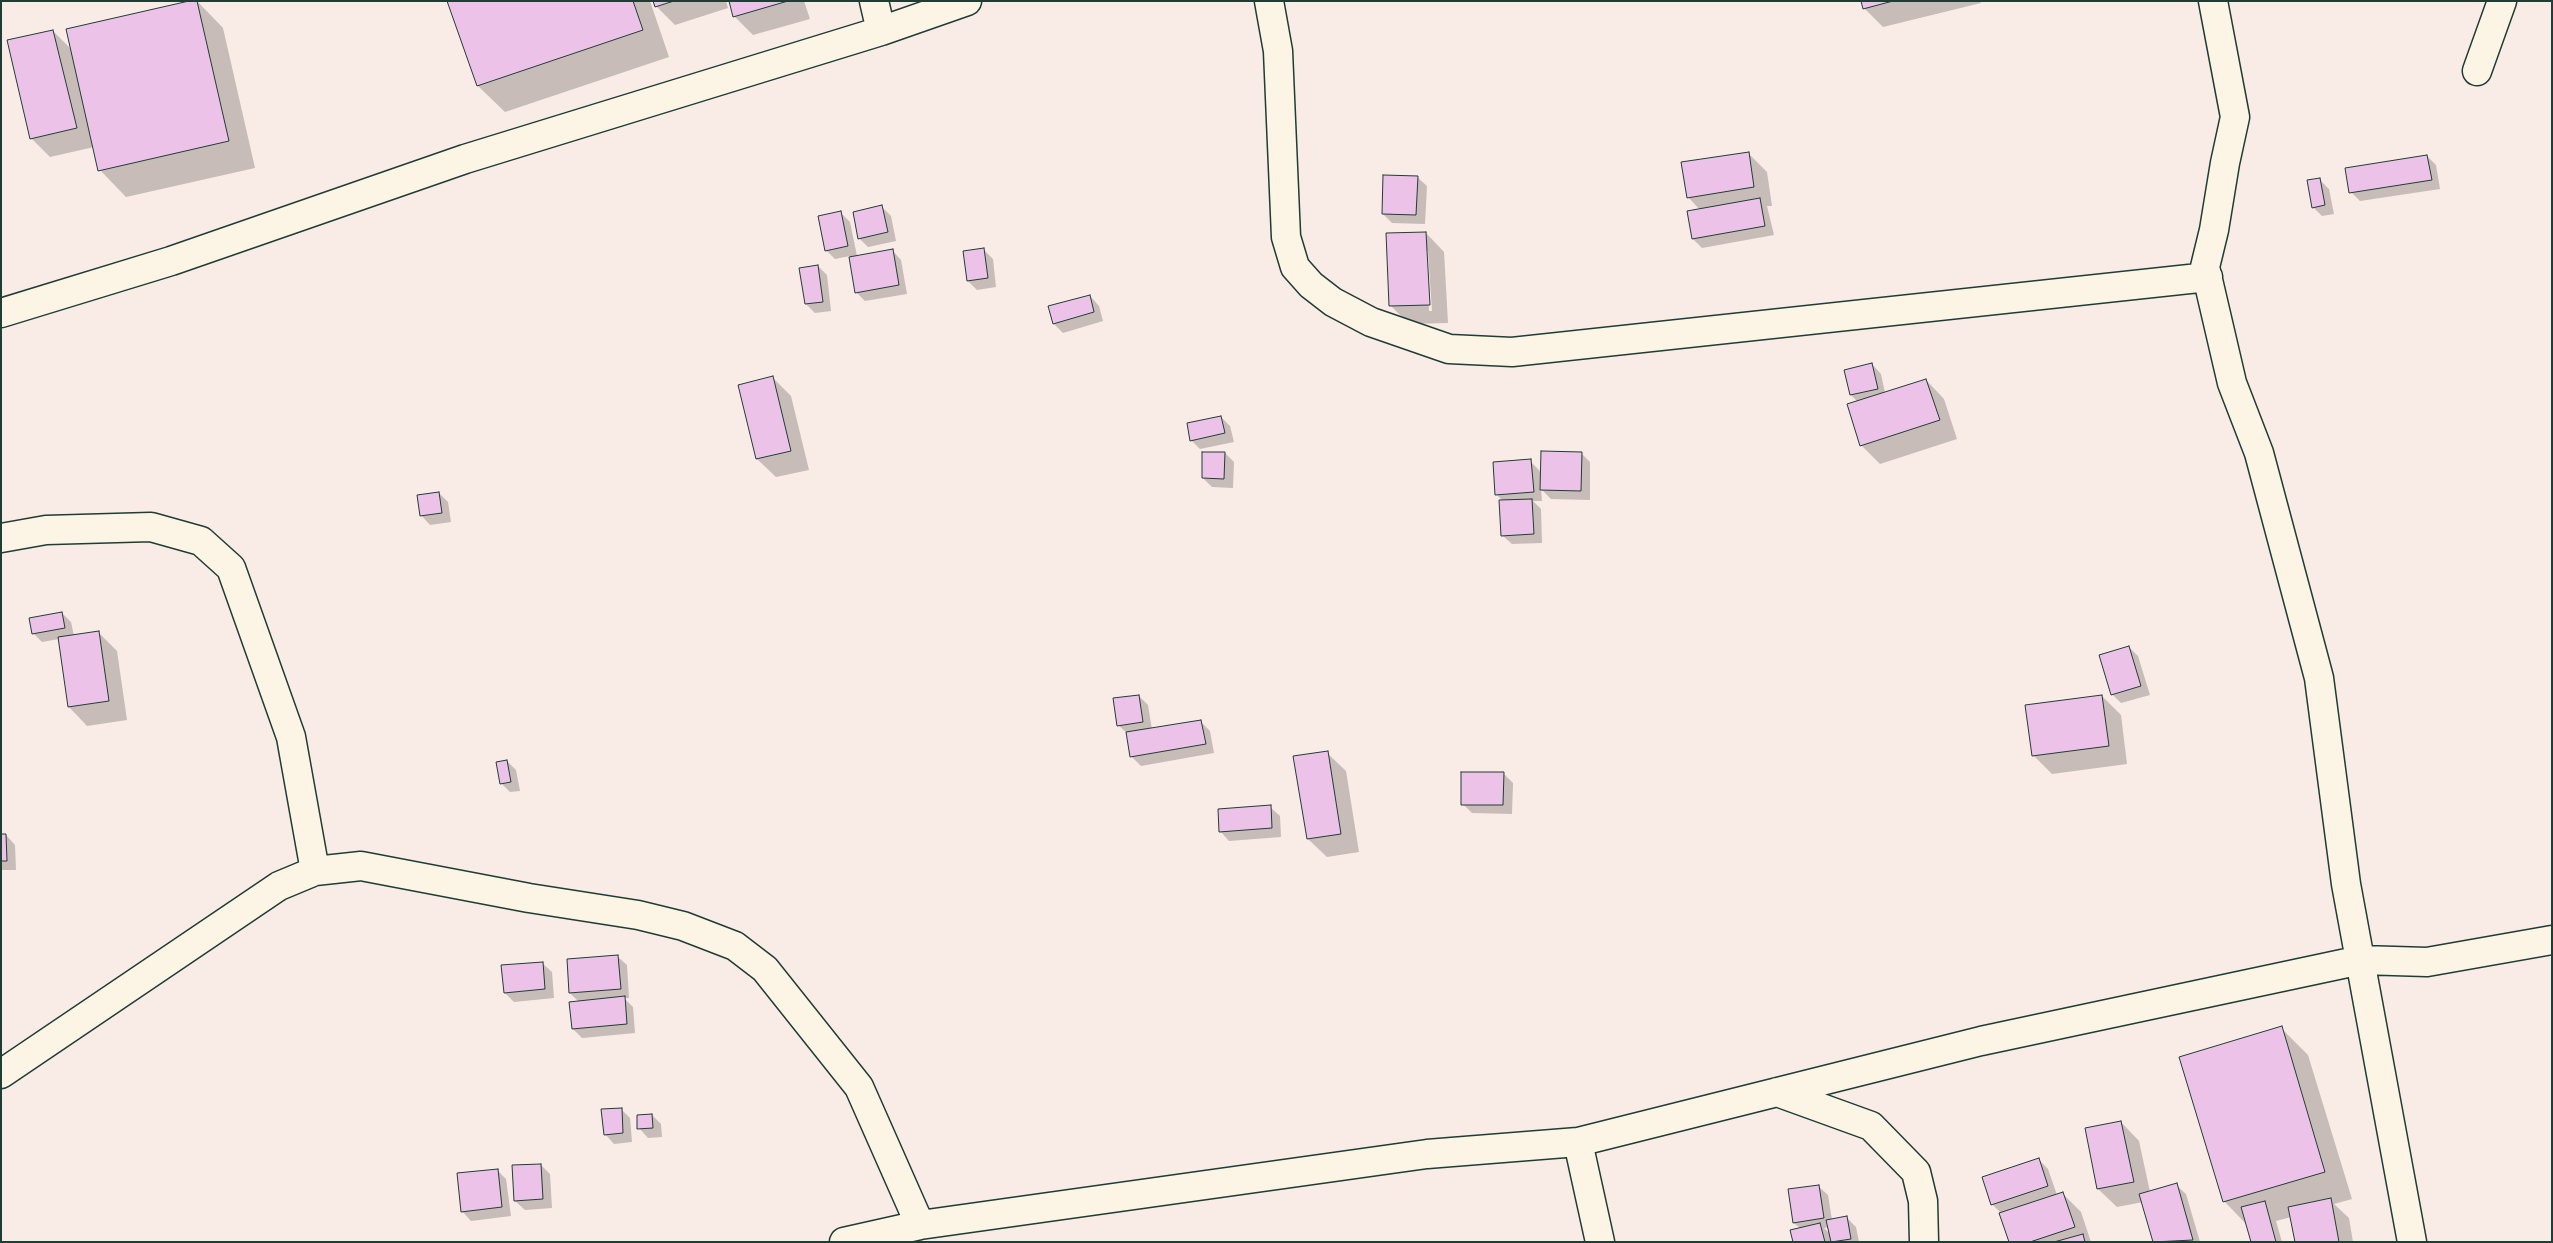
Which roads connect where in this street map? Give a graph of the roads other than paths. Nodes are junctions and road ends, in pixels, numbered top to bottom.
1 (874, 1) edge
2 (967, 1) edge
3 (1269, 1) edge
4 (2213, 1) edge
5 (2502, 1) edge
6 (880, 31) junction
7 (2477, 71) dead end
8 (2208, 277) junction
9 (1, 313) edge
10 (1, 538) edge
11 (315, 871) junction
12 (2552, 940) edge
13 (2361, 960) junction
14 (1, 1074) edge
15 (1777, 1092) junction
16 (1578, 1142) junction
17 (920, 1225) junction
18 (844, 1242) edge
19 (1600, 1242) edge
20 (1924, 1242) edge
21 (2412, 1242) edge

1 - 6 street
2 - 6 street
3 - 8 street
4 - 8 street
5 - 7 street
6 - 9 street
8 - 13 street
10 - 11 street
11 - 14 street
11 - 17 street
12 - 13 street
13 - 15 street
13 - 21 street
15 - 16 street
15 - 20 street
16 - 17 street
16 - 19 street
17 - 18 street

